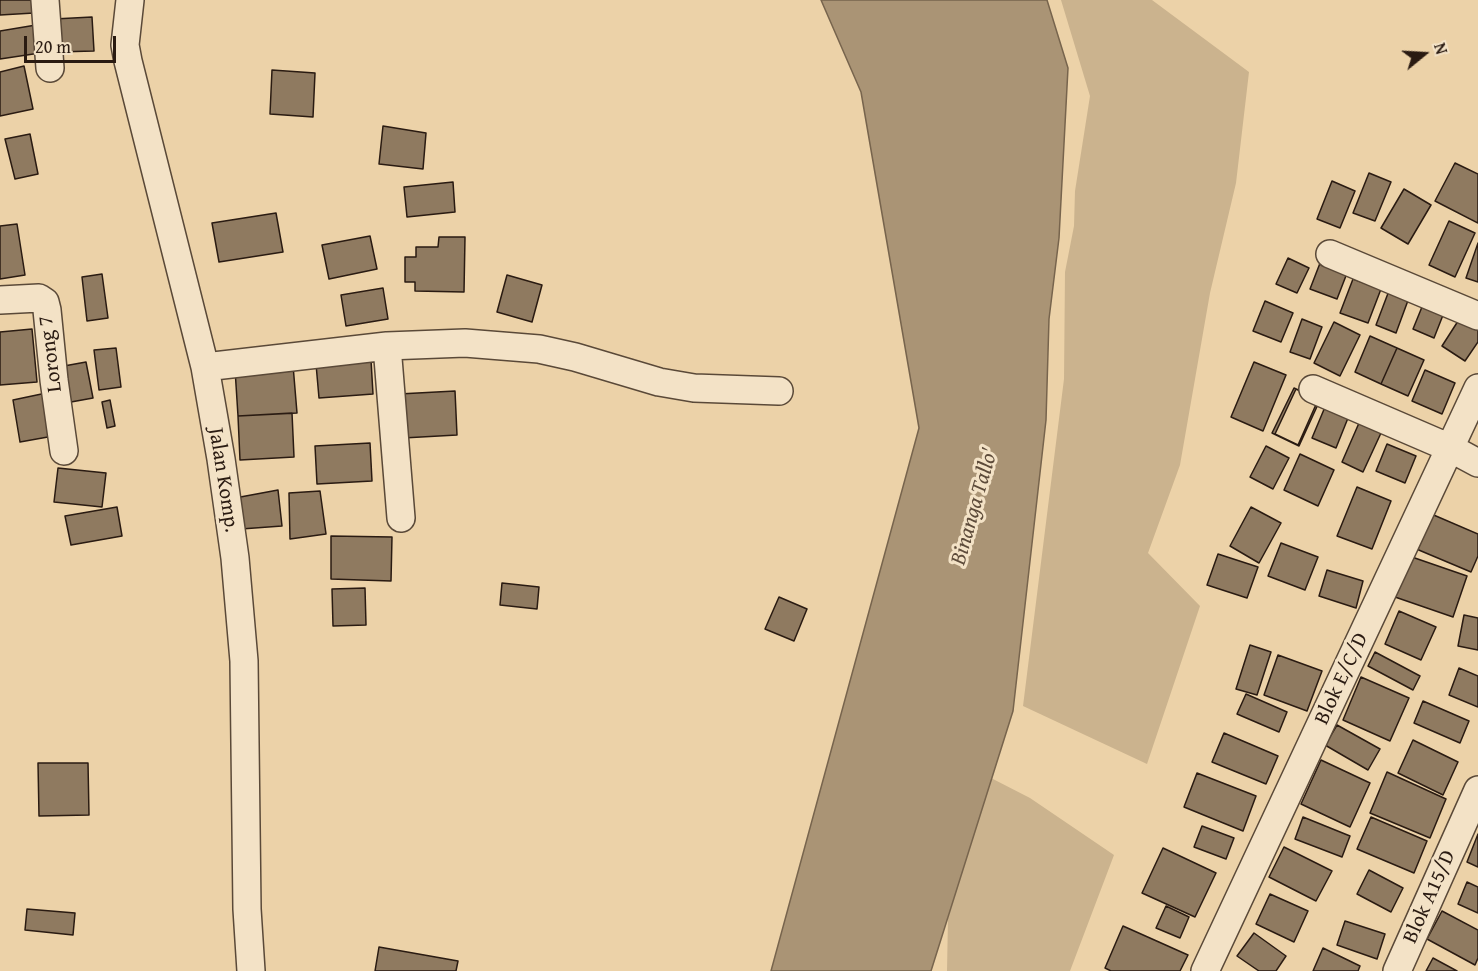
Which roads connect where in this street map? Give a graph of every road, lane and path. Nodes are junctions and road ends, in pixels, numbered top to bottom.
1 (45, 0) edge
2 (130, 0) edge
3 (50, 68) dead end
4 (1330, 254) dead end
5 (0, 300) edge
6 (1478, 316) edge
7 (387, 346) junction
8 (206, 367) junction
9 (1478, 388) edge
10 (1313, 389) dead end
11 (779, 391) dead end
12 (1450, 448) junction
13 (64, 451) dead end
14 (1478, 462) edge
15 (401, 518) dead end
16 (1478, 790) edge
17 (251, 971) edge
18 (1205, 971) edge
19 (1397, 971) edge

1 - 3 street
2 - 8 street, Jalan Komp.
4 - 6 street
5 - 13 street, Lorong 7
7 - 8 street
7 - 11 street
7 - 15 street
8 - 17 street, Jalan Komp.
9 - 12 street, Blok E/C/D
10 - 12 street
12 - 14 street
12 - 18 street, Blok E/C/D
16 - 19 street, Blok A15/D

